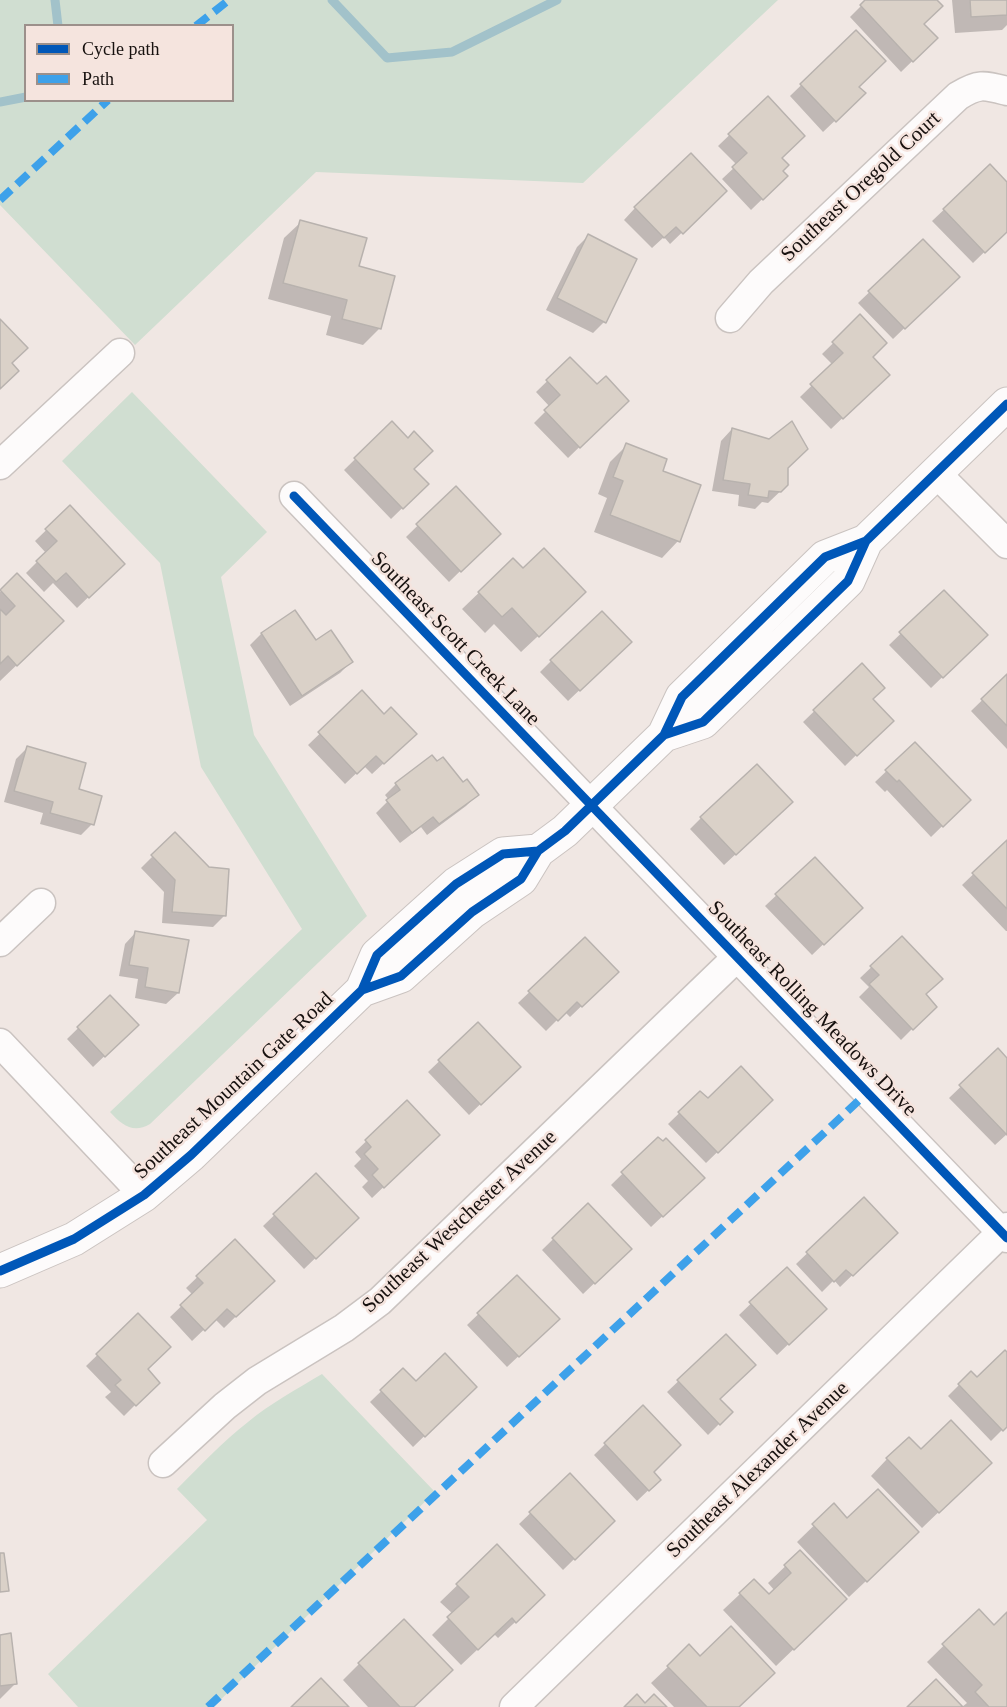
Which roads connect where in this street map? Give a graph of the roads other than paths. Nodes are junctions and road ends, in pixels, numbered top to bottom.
1 (1007, 91) edge
2 (730, 318) dead end
3 (120, 353) dead end
4 (1007, 404) edge
5 (0, 465) edge
6 (936, 473) junction
7 (294, 496) dead end
8 (1007, 544) edge
9 (591, 806) junction
10 (41, 903) dead end
11 (0, 942) edge
12 (737, 957) junction
13 (0, 1043) edge
14 (144, 1195) junction
15 (1005, 1232) edge
16 (0, 1271) edge
17 (164, 1463) dead end
18 (514, 1707) edge

1 - 2 street, Southeast Oregold Court
3 - 5 street
4 - 6 street, Southeast Mountain Gate Road
6 - 8 street
6 - 9 street, Southeast Mountain Gate Road
7 - 9 street, Southeast Scott Creek Lane
9 - 12 street, Southeast Rolling Meadows Drive
9 - 14 street, Southeast Mountain Gate Road
10 - 11 street
12 - 15 street, Southeast Rolling Meadows Drive
12 - 17 street, Southeast Westchester Avenue
13 - 14 street
14 - 16 street, Southeast Mountain Gate Road
15 - 18 street, Southeast Alexander Avenue

